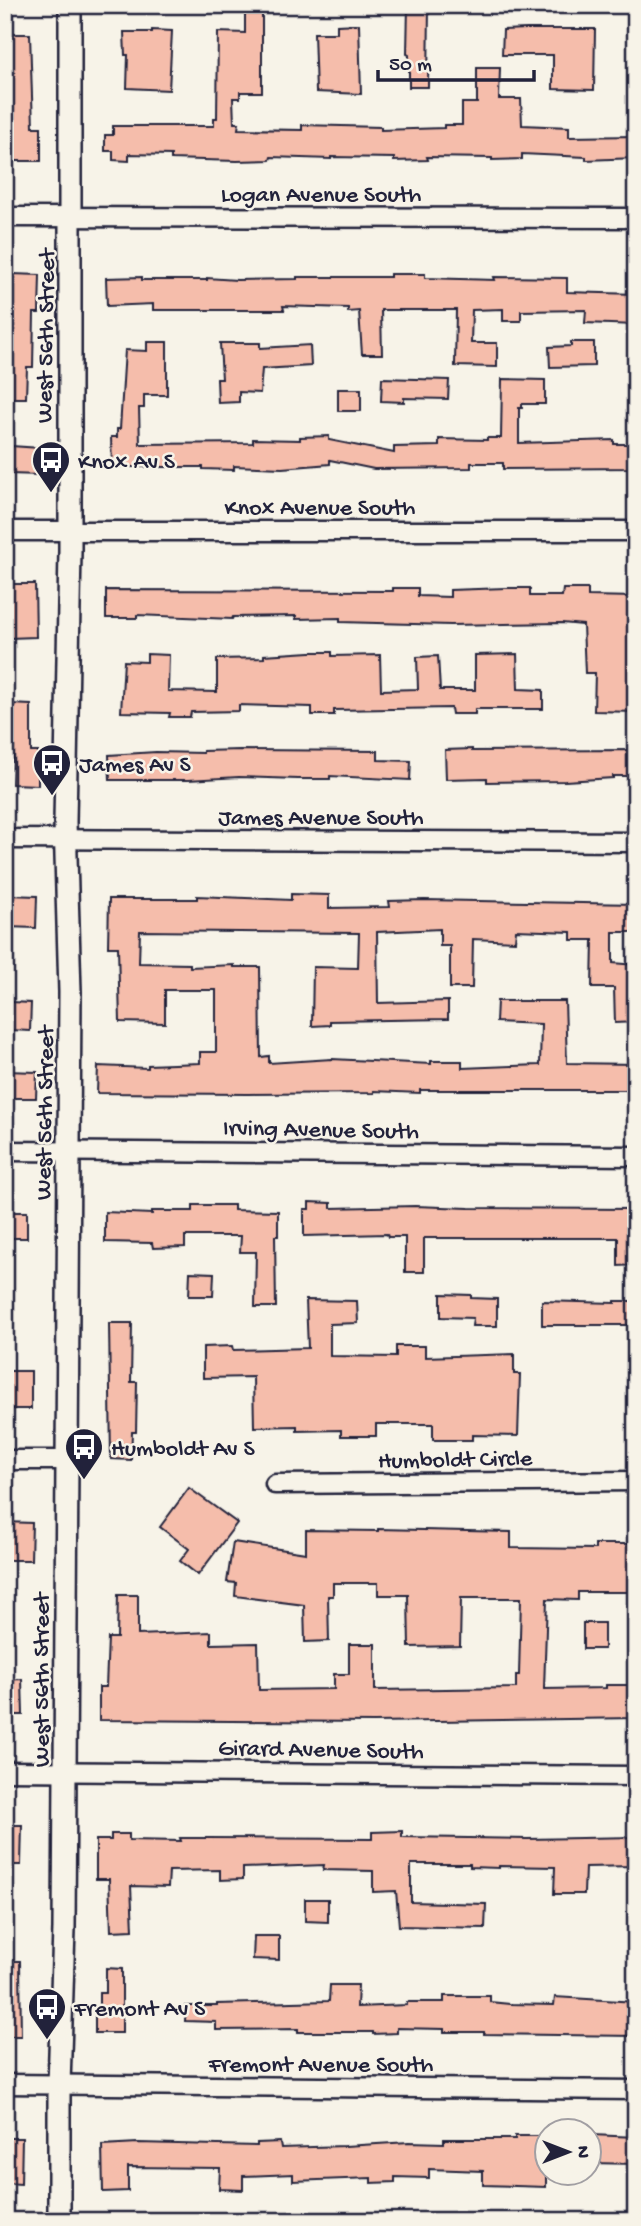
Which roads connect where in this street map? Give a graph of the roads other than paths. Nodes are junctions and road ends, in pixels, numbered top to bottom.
1 (70, 5) edge
2 (5, 217) edge
3 (71, 217) junction
4 (636, 218) edge
5 (5, 531) edge
6 (69, 531) junction
7 (636, 531) edge
8 (5, 839) edge
9 (66, 839) junction
10 (636, 842) edge
11 (5, 1150) edge
12 (69, 1150) junction
13 (636, 1156) edge
14 (67, 1460) junction
15 (5, 1461) edge
16 (636, 1481) edge
17 (275, 1484) dead end
18 (65, 1770) junction
19 (5, 1771) edge
20 (636, 1776) edge
21 (5, 2084) edge
22 (59, 2085) junction
23 (636, 2090) edge
24 (59, 2221) edge

1 - 3 street, West 56th Street
2 - 3 street, Logan Avenue South
3 - 4 street, Logan Avenue South
3 - 6 street, West 56th Street
5 - 6 street, Knox Avenue South
6 - 7 street, Knox Avenue South
6 - 9 street, West 56th Street
8 - 9 street, James Avenue South
9 - 10 street, James Avenue South
9 - 12 street, West 56th Street
11 - 12 street, Irving Avenue South
12 - 13 street, Irving Avenue South
12 - 14 street, West 56th Street
14 - 15 street
14 - 18 street, West 56th Street
16 - 17 street, Humboldt Circle
18 - 19 street, Girard Avenue South
18 - 20 street, Girard Avenue South
18 - 22 street, West 56th Street
21 - 22 street, Fremont Avenue South
22 - 23 street, Fremont Avenue South
22 - 24 street, West 56th Street

